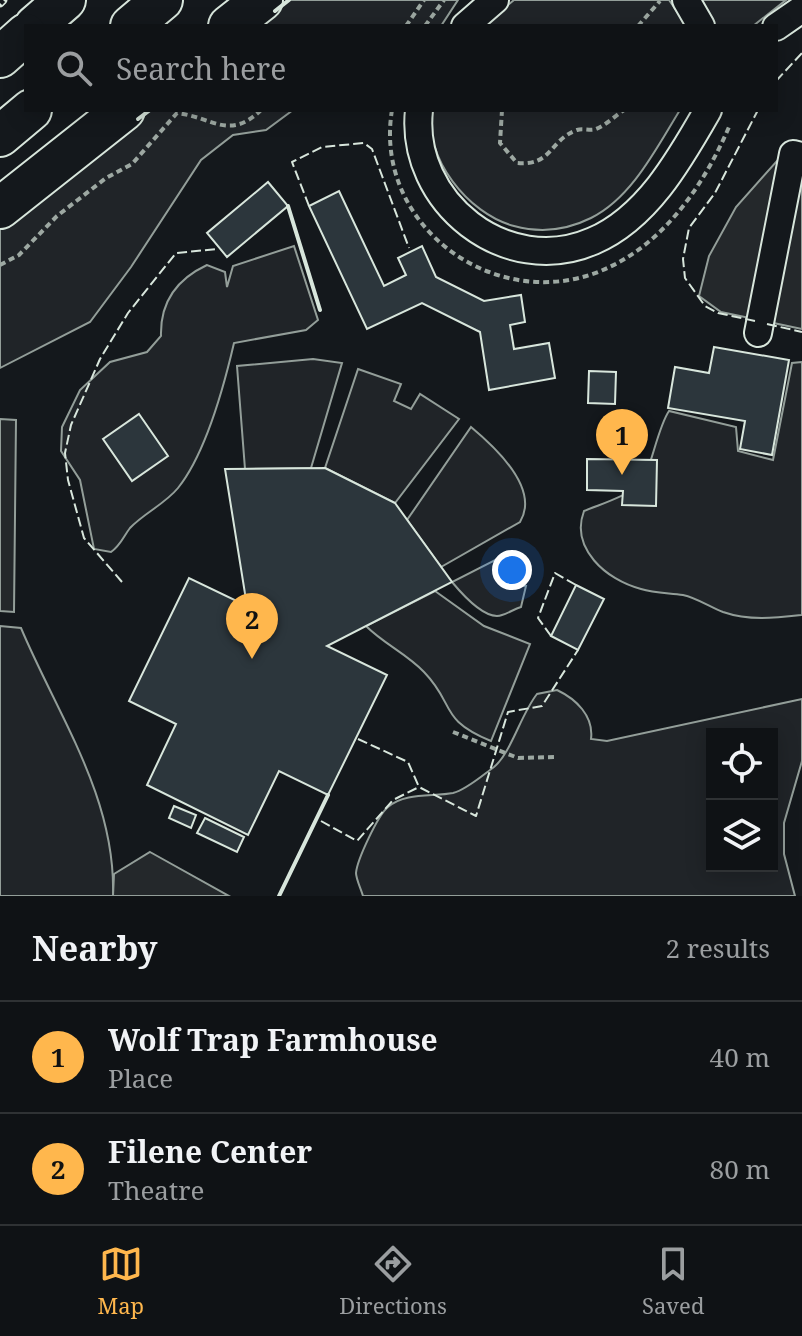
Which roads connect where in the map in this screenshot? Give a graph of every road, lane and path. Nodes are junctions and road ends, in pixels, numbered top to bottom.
1 (65, 0) edge
2 (162, 0) edge
3 (262, 0) edge
4 (424, 0) edge
5 (444, 0) edge
6 (495, 0) edge
7 (661, 0) edge
8 (686, 0) edge
9 (802, 9) edge
10 (37, 24) edge
11 (133, 24) edge
12 (232, 24) edge
13 (407, 24) edge
14 (426, 24) edge
15 (467, 24) edge
16 (640, 24) edge
17 (700, 24) edge
18 (778, 26) edge
19 (24, 36) edge
20 (0, 57) edge
21 (29, 112) edge
22 (121, 112) edge
23 (259, 112) edge
24 (392, 112) edge
25 (419, 112) edge
26 (502, 112) edge
27 (621, 112) edge
28 (705, 113) edge
29 (390, 122) dead end
30 (572, 128) dead end
31 (579, 129) junction
32 (0, 136) edge
33 (802, 156) edge
34 (0, 208) edge
35 (0, 265) edge
36 (758, 333) dead end
37 (453, 732) dead end
38 (555, 757) dead end

1 - 10 highway
2 - 11 highway
3 - 12 highway
4 - 13 path
5 - 14 path
6 - 15 lane
7 - 16 path
8 - 17 lane
9 - 18 lane
19 - 20 highway
21 - 32 highway
22 - 34 highway
23 - 35 path
24 - 29 path
25 - 28 lane
26 - 31 path
27 - 31 path
30 - 31 path
33 - 36 lane
37 - 38 path

